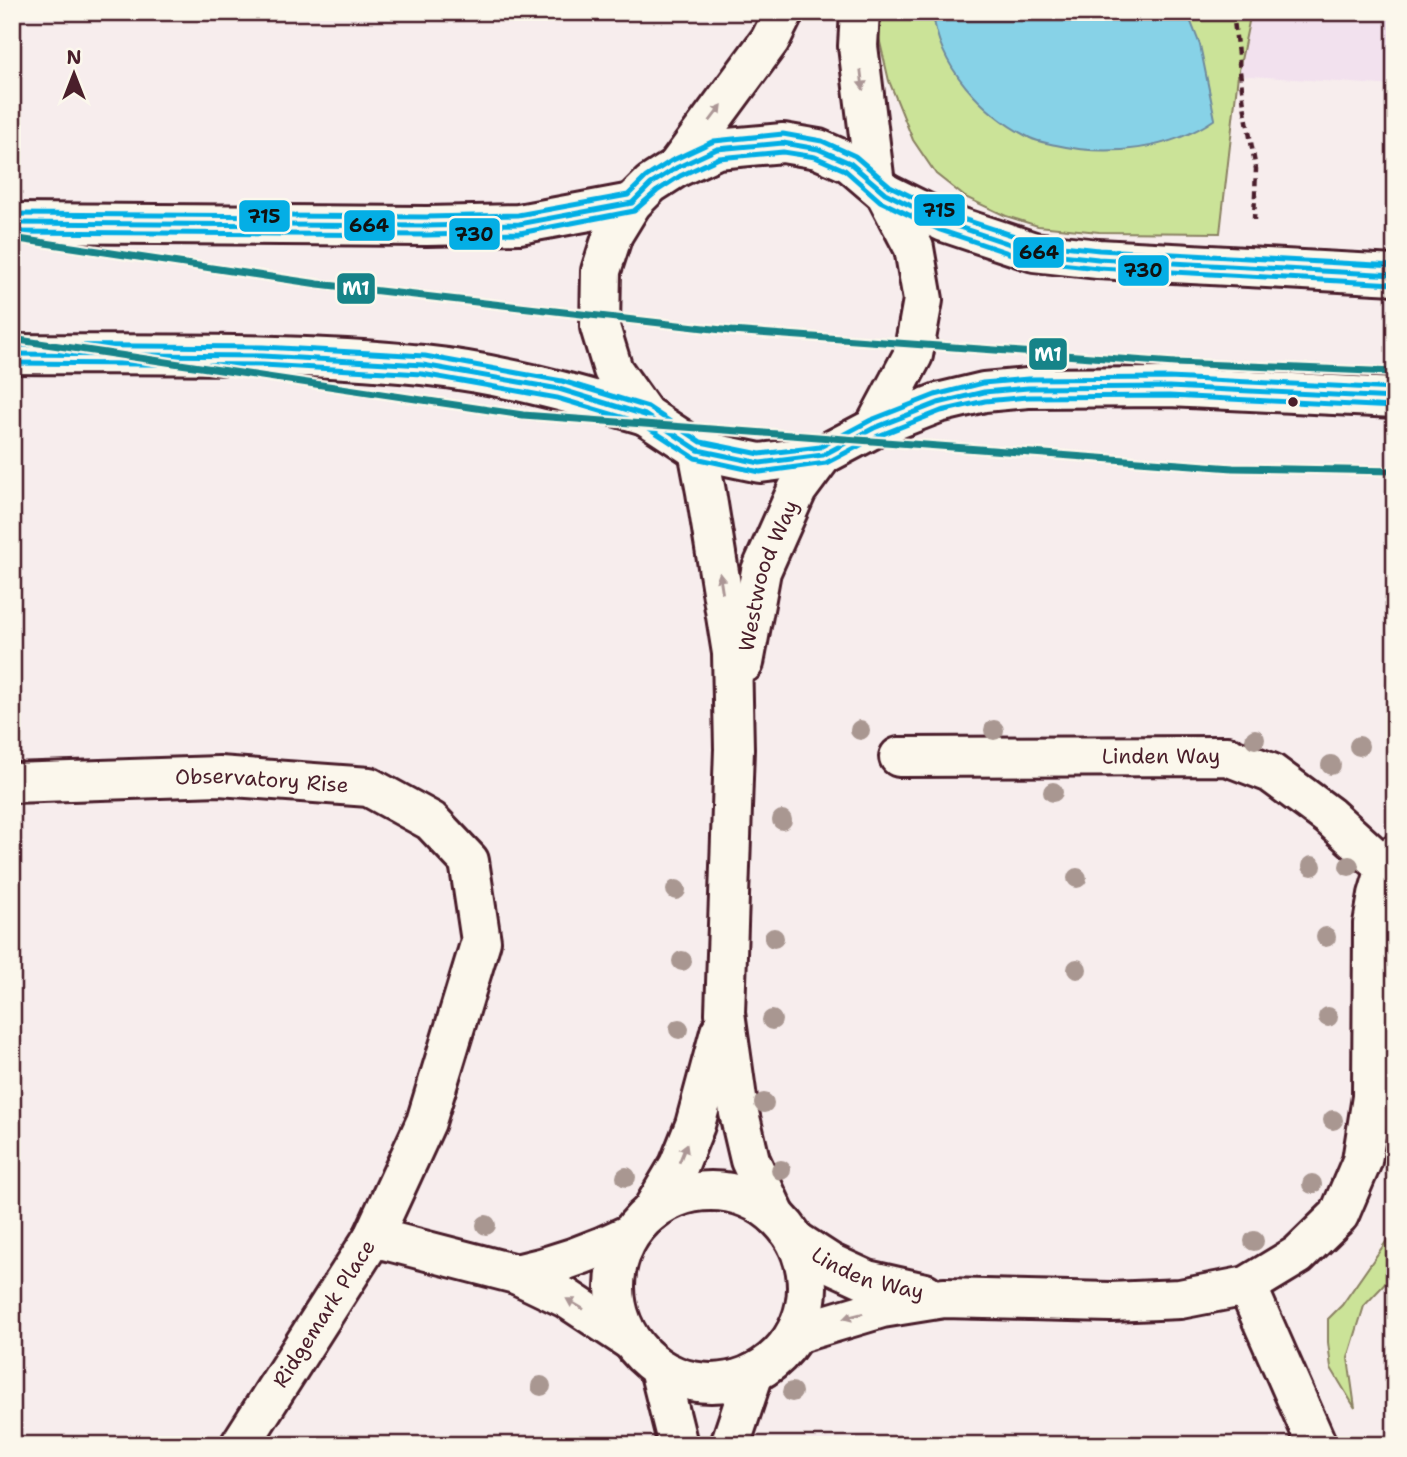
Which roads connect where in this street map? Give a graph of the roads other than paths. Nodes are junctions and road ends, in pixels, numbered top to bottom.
1 (784, 12) edge
2 (860, 12) edge
3 (676, 168) junction
4 (880, 189) junction
5 (632, 203) junction
6 (12, 223) edge
7 (1395, 275) edge
8 (12, 354) edge
9 (1395, 398) edge
10 (645, 415) junction
11 (874, 428) junction
12 (698, 450) junction
13 (823, 455) junction
14 (734, 749) junction
15 (899, 757) dead end
16 (12, 783) edge
17 (1391, 861) edge
18 (725, 1013) junction
19 (640, 1223) junction
20 (786, 1229) junction
21 (373, 1237) junction
22 (516, 1274) junction
23 (1247, 1286) junction
24 (944, 1298) junction
25 (795, 1334) junction
26 (631, 1340) junction
27 (660, 1369) junction
28 (754, 1373) junction
29 (240, 1445) edge
30 (678, 1445) edge
31 (730, 1445) edge
32 (1317, 1445) edge

3 -> 1 street
2 -> 4 street
3 - 4 street
3 - 5 street
4 - 7 street
4 - 11 street
5 - 6 street
5 - 10 street
8 - 10 street
9 - 11 street
10 - 12 street
11 - 13 street
12 - 13 street
14 -> 12 street, Westwood Way
13 - 14 street, Westwood Way
14 - 18 street, Westwood Way
15 - 17 street, Linden Way
16 - 21 street, Observatory Rise
17 - 23 street, Linden Way
19 -> 18 street, Westwood Way
18 - 20 street, Westwood Way
19 - 20 street
19 - 22 street, Ridgemark Place
19 - 26 street
20 - 24 street, Linden Way
20 - 25 street
21 - 22 street, Ridgemark Place
21 - 29 street, Ridgemark Place
26 -> 22 street, Ridgemark Place
23 - 24 street, Linden Way
23 - 32 street
24 -> 25 street, Linden Way
25 - 28 street
26 - 27 street
27 - 28 street
27 - 30 street
28 - 31 street

